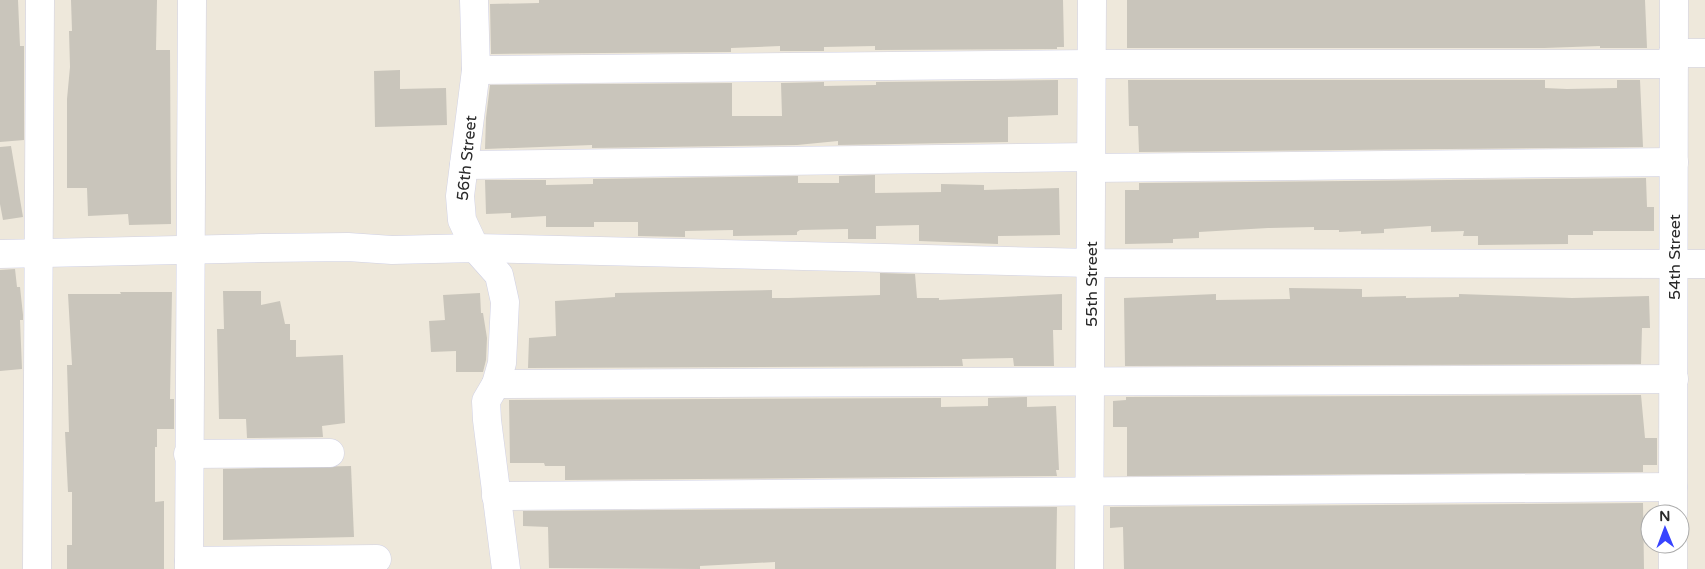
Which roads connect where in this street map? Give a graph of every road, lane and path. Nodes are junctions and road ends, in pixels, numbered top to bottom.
1 (40, 0) edge
2 (192, 0) edge
3 (474, 0) edge
4 (1092, 0) edge
5 (1674, 0) edge
6 (1673, 53) junction
7 (1705, 53) edge
8 (1092, 64) junction
9 (476, 70) junction
10 (1091, 157) junction
11 (1674, 162) junction
12 (464, 166) junction
13 (475, 248) junction
14 (189, 251) junction
15 (0, 254) edge
16 (38, 254) junction
17 (1091, 263) junction
18 (1674, 264) junction
19 (1705, 264) edge
20 (1674, 379) junction
21 (1090, 381) junction
22 (496, 384) junction
23 (330, 453) dead end
24 (188, 454) junction
25 (1673, 487) junction
26 (1090, 490) junction
27 (496, 496) junction
28 (1673, 504) edge
29 (1673, 554) edge
30 (377, 559) dead end
31 (189, 565) edge
32 (37, 569) edge
33 (506, 569) edge
34 (1089, 569) edge
35 (1673, 569) edge

1 - 16 street
2 - 14 street
3 - 9 street, 56th Street
4 - 8 street, 55th Street
5 - 6 street, 54th Street
6 - 7 street
6 - 8 street
6 - 11 street, 54th Street
8 - 9 street
8 - 10 street, 55th Street
9 - 12 street, 56th Street
10 - 11 street
10 - 12 street
10 - 17 street, 55th Street
11 - 18 street, 54th Street
12 - 13 street, 56th Street
13 - 14 street
13 - 17 street
13 - 22 street, 56th Street
14 - 16 street
14 - 24 street
15 - 16 street
16 - 32 street
17 - 18 street
17 - 21 street, 55th Street
18 - 19 street
18 - 20 street, 54th Street
20 - 21 street
20 - 25 street, 54th Street
21 - 22 street
21 - 26 street, 55th Street
22 - 27 street, 56th Street
23 - 24 street
24 - 31 street
25 - 26 street
25 - 28 street, 54th Street
26 - 27 street
26 - 34 street, 55th Street
27 - 33 street, 56th Street
29 - 35 street
30 - 31 street

